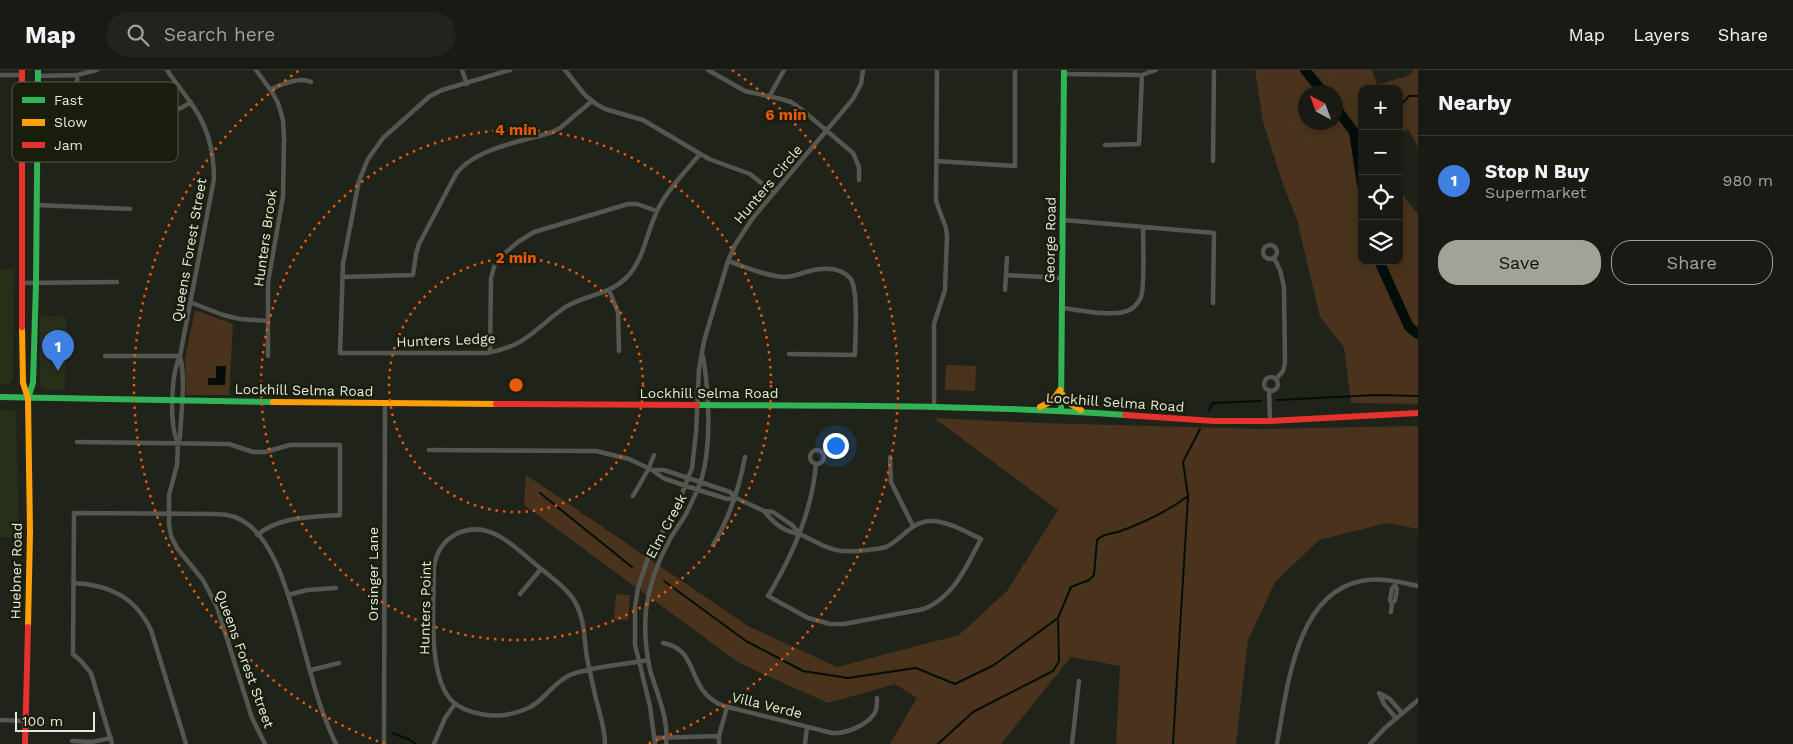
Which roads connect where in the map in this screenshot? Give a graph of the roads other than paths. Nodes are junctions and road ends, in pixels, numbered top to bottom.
1 (97, 70) edge
2 (167, 70) edge
3 (256, 70) edge
4 (462, 70) edge
5 (510, 70) edge
6 (564, 70) edge
7 (708, 70) edge
8 (784, 70) edge
9 (863, 70) edge
10 (937, 70) edge
11 (1015, 70) edge
12 (1156, 70) edge
13 (1214, 70) edge
14 (1064, 72) edge
15 (22, 73) edge
16 (38, 73) edge
17 (0, 75) edge
18 (77, 75) junction
19 (1142, 75) junction
20 (77, 82) edge
21 (176, 82) edge
22 (311, 82) dead end
23 (467, 84) junction
24 (178, 85) edge
25 (270, 89) junction
26 (769, 97) junction
27 (592, 101) junction
28 (191, 102) junction
29 (178, 111) edge
30 (827, 131) junction
31 (1105, 145) dead end
32 (700, 154) junction
33 (1213, 161) dead end
34 (22, 162) edge
35 (37, 162) edge
36 (936, 162) junction
37 (859, 180) dead end
38 (774, 193) junction
39 (37, 205) junction
40 (130, 209) dead end
41 (657, 211) junction
42 (1063, 220) junction
43 (1143, 228) junction
44 (1007, 258) dead end
45 (1274, 258) dead end
46 (728, 261) junction
47 (1006, 274) junction
48 (342, 276) junction
49 (1062, 278) junction
50 (36, 282) junction
51 (117, 282) dead end
52 (22, 283) junction
53 (609, 290) junction
54 (1005, 290) dead end
55 (192, 303) junction
56 (1213, 303) dead end
57 (1062, 308) junction
58 (268, 321) junction
59 (619, 351) dead end
60 (490, 352) junction
61 (703, 352) junction
62 (789, 354) dead end
63 (105, 356) dead end
64 (180, 356) junction
65 (268, 356) dead end
66 (1276, 379) junction
67 (1061, 387) junction
68 (1269, 390) junction
69 (0, 397) edge
70 (28, 398) junction
71 (173, 401) junction
72 (182, 402) junction
73 (385, 404) junction
74 (697, 406) junction
75 (708, 406) junction
76 (934, 406) junction
77 (1027, 409) junction
78 (1061, 411) junction
79 (1088, 412) junction
80 (1418, 413) edge
81 (1270, 421) junction
82 (77, 442) dead end
83 (178, 443) junction
84 (429, 450) dead end
85 (654, 455) dead end
86 (745, 457) dead end
87 (890, 457) dead end
88 (816, 464) dead end
89 (650, 469) junction
90 (689, 477) junction
91 (701, 481) junction
92 (686, 486) junction
93 (697, 489) junction
94 (633, 496) dead end
95 (736, 498) junction
96 (169, 514) junction
97 (913, 526) junction
98 (800, 534) junction
99 (257, 535) junction
100 (713, 545) dead end
101 (541, 569) junction
102 (74, 583) junction
103 (1395, 584) junction
104 (1418, 586) edge
105 (336, 588) dead end
106 (520, 594) dead end
107 (288, 595) junction
108 (1391, 612) dead end
109 (663, 644) dead end
110 (648, 660) junction
111 (339, 662) dead end
112 (639, 662) junction
113 (311, 670) junction
114 (590, 670) junction
115 (1079, 681) dead end
116 (877, 698) dead end
117 (1418, 700) edge
118 (455, 704) junction
119 (727, 707) junction
120 (1402, 713) junction
121 (1396, 718) junction
122 (0, 720) edge
123 (26, 721) junction
124 (807, 727) junction
125 (719, 736) junction
126 (110, 738) junction
127 (667, 738) junction
128 (72, 741) dead end
129 (655, 741) edge
130 (25, 744) edge
131 (112, 744) edge
132 (186, 744) edge
133 (265, 744) edge
134 (336, 744) edge
135 (384, 744) edge
136 (434, 744) edge
137 (605, 744) edge
138 (666, 744) edge
139 (719, 744) edge
140 (805, 744) edge
141 (1072, 744) edge
142 (1277, 744) edge
143 (1370, 744) edge

1 - 18 street
2 - 21 street, Queens Forest Street
3 - 25 street, Hunters Brook
4 - 23 street
5 - 23 street
6 - 27 street
7 - 26 street
8 - 26 street
9 - 30 street, Hunters Circle
10 - 36 street
11 - 36 street
12 - 19 street
13 - 33 street
14 - 19 street
14 - 42 main road, George Road
15 - 16 main road
15 - 17 street
16 - 18 street
18 - 20 street
19 - 31 street
22 - 25 street
23 - 48 street
24 - 28 street, Queens Forest Street
25 - 58 street, Hunters Brook
26 - 30 street
27 - 32 street
27 - 48 street
28 - 29 street
28 - 55 street, Queens Forest Street
30 - 37 street
30 - 38 street, Hunters Circle
32 - 38 street
32 - 41 street, Hunters Ledge
34 - 52 main road, Huebner Road
35 - 39 main road, Huebner Road
36 - 76 street
38 - 46 street, Hunters Circle
39 - 40 street
39 - 50 main road, Huebner Road
41 - 53 street, Hunters Ledge
41 - 60 street
42 - 43 street
42 - 49 main road, George Road
43 - 56 street
43 - 57 street
44 - 47 street
45 - 66 street
46 - 61 street, Hunters Circle
46 - 62 street
47 - 49 street
47 - 54 street
48 - 60 street, Hunters Ledge
49 - 57 main road, George Road
50 - 51 street
50 - 52 street
50 - 70 main road, Huebner Road
52 - 70 main road, Huebner Road
53 - 59 street
53 - 60 street, Hunters Ledge
55 - 58 street
55 - 64 street, Queens Forest Street
57 - 67 main road, George Road
58 - 65 street, Hunters Brook
61 - 74 street, Hunters Circle
61 - 75 street, Hunters Circle
63 - 64 street
64 - 71 street, Queens Forest Street
64 - 72 street, Queens Forest Street
66 - 68 street
66 - 68 street
67 - 77 main road
67 - 78 main road, George Road
67 - 79 main road
68 - 81 street
69 - 70 main road, Lockhill Selma Road
70 - 71 main road, Lockhill Selma Road
70 - 123 main road, Huebner Road
71 - 72 main road, Lockhill Selma Road
71 - 83 street, Queens Forest Street
72 - 73 main road, Lockhill Selma Road
72 - 83 street, Queens Forest Street
73 - 74 main road, Lockhill Selma Road
73 - 135 street, Orsinger Lane
74 - 75 main road, Lockhill Selma Road
74 - 90 street, Elm Creek
75 - 76 main road, Lockhill Selma Road
75 - 91 street, Elm Creek
76 - 77 main road, Lockhill Selma Road
77 - 78 main road, Lockhill Selma Road
78 - 79 main road, Lockhill Selma Road
79 - 81 main road, Lockhill Selma Road
80 - 81 main road, Lockhill Selma Road
82 - 83 street
83 - 96 street, Queens Forest Street
83 - 99 street
84 - 89 street
85 - 89 street
86 - 95 street
87 - 97 street
88 - 98 street
89 - 90 street
89 - 92 street
89 - 94 street
90 - 91 street
90 - 92 street, Elm Creek
91 - 93 street, Elm Creek
91 - 95 street
92 - 93 street
92 - 112 street, Elm Creek
93 - 95 street
93 - 110 street, Elm Creek
95 - 98 street
95 - 100 street
96 - 99 street
96 - 102 street
96 - 133 street, Queens Forest Street
97 - 98 street
97 - 98 street
99 - 107 street
101 - 106 street
101 - 114 street
101 - 118 street, Hunters Point
102 - 126 street
102 - 132 street
103 - 104 street
103 - 108 street
103 - 142 street
105 - 107 street
107 - 113 street
109 - 119 street, Villa Verde
110 - 112 street
110 - 127 street, Elm Creek
111 - 113 street
112 - 114 street
112 - 129 street, Elm Creek
113 - 134 street
114 - 118 street
114 - 137 street
115 - 141 street
116 - 124 street, Villa Verde
117 - 120 street
118 - 136 street
119 - 124 street, Villa Verde
119 - 125 street
120 - 121 street
120 - 121 street
121 - 143 street
122 - 123 street
123 - 130 main road, Huebner Road
124 - 140 street
125 - 127 street
125 - 139 street
126 - 128 street
126 - 131 street
127 - 129 street
127 - 138 street, Elm Creek

